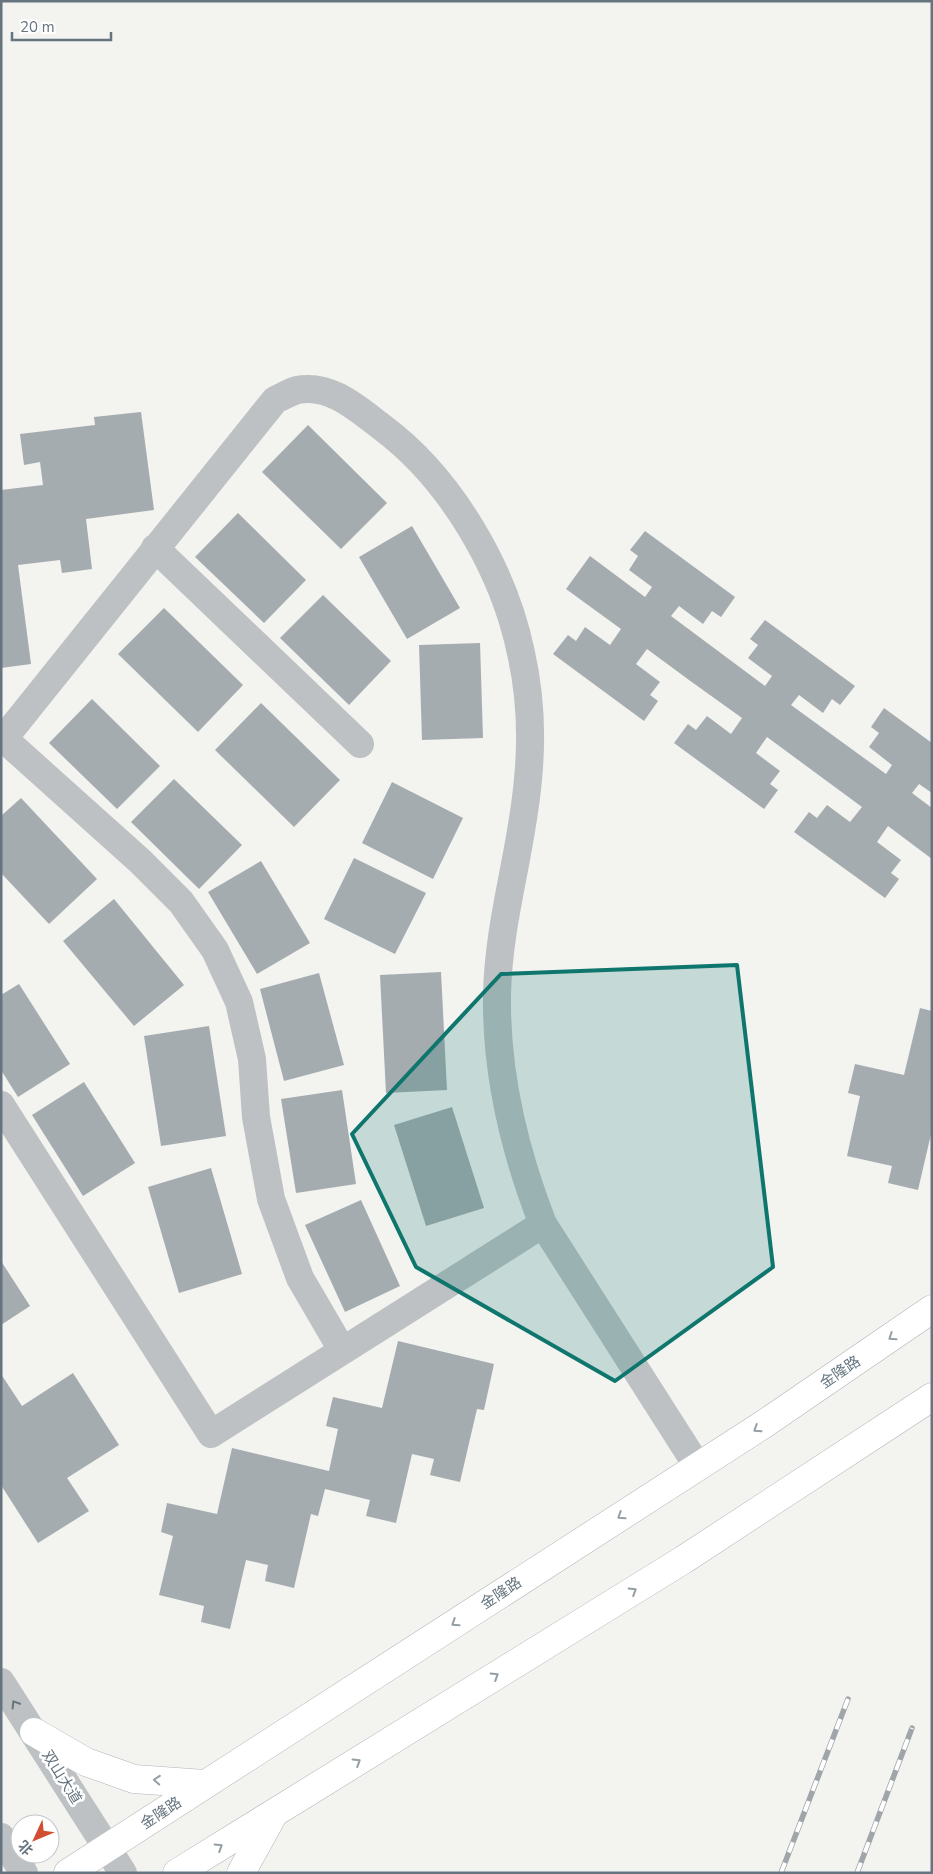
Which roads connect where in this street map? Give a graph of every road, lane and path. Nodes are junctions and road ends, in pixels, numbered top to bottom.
1 (155, 548) junction
2 (3, 740) edge
3 (360, 744) dead end
4 (1, 1105) edge
5 (543, 1224) junction
6 (932, 1309) edge
7 (342, 1350) junction
8 (932, 1397) edge
9 (698, 1466) junction
10 (1, 1682) edge
11 (34, 1732) junction
12 (206, 1784) junction
13 (275, 1812) junction
14 (1, 1837) edge
15 (107, 1848) junction
16 (24, 1873) edge
17 (68, 1873) edge
18 (123, 1873) edge
19 (177, 1873) edge
20 (241, 1873) edge

1 - 2 street
1 - 3 street
1 - 5 street
2 - 7 street
4 - 7 street
5 - 7 street
5 - 9 street
6 -> 9 main road, 金隆路
13 -> 8 main road
9 -> 12 main road, 金隆路
11 -> 10 street, 双山大道
12 -> 11 main road
11 - 15 street, 双山大道
12 - 15 main road, 金隆路
19 -> 13 main road
13 - 20 main road
14 - 16 street
15 - 17 main road, 金隆路
15 - 18 street, 双山大道

